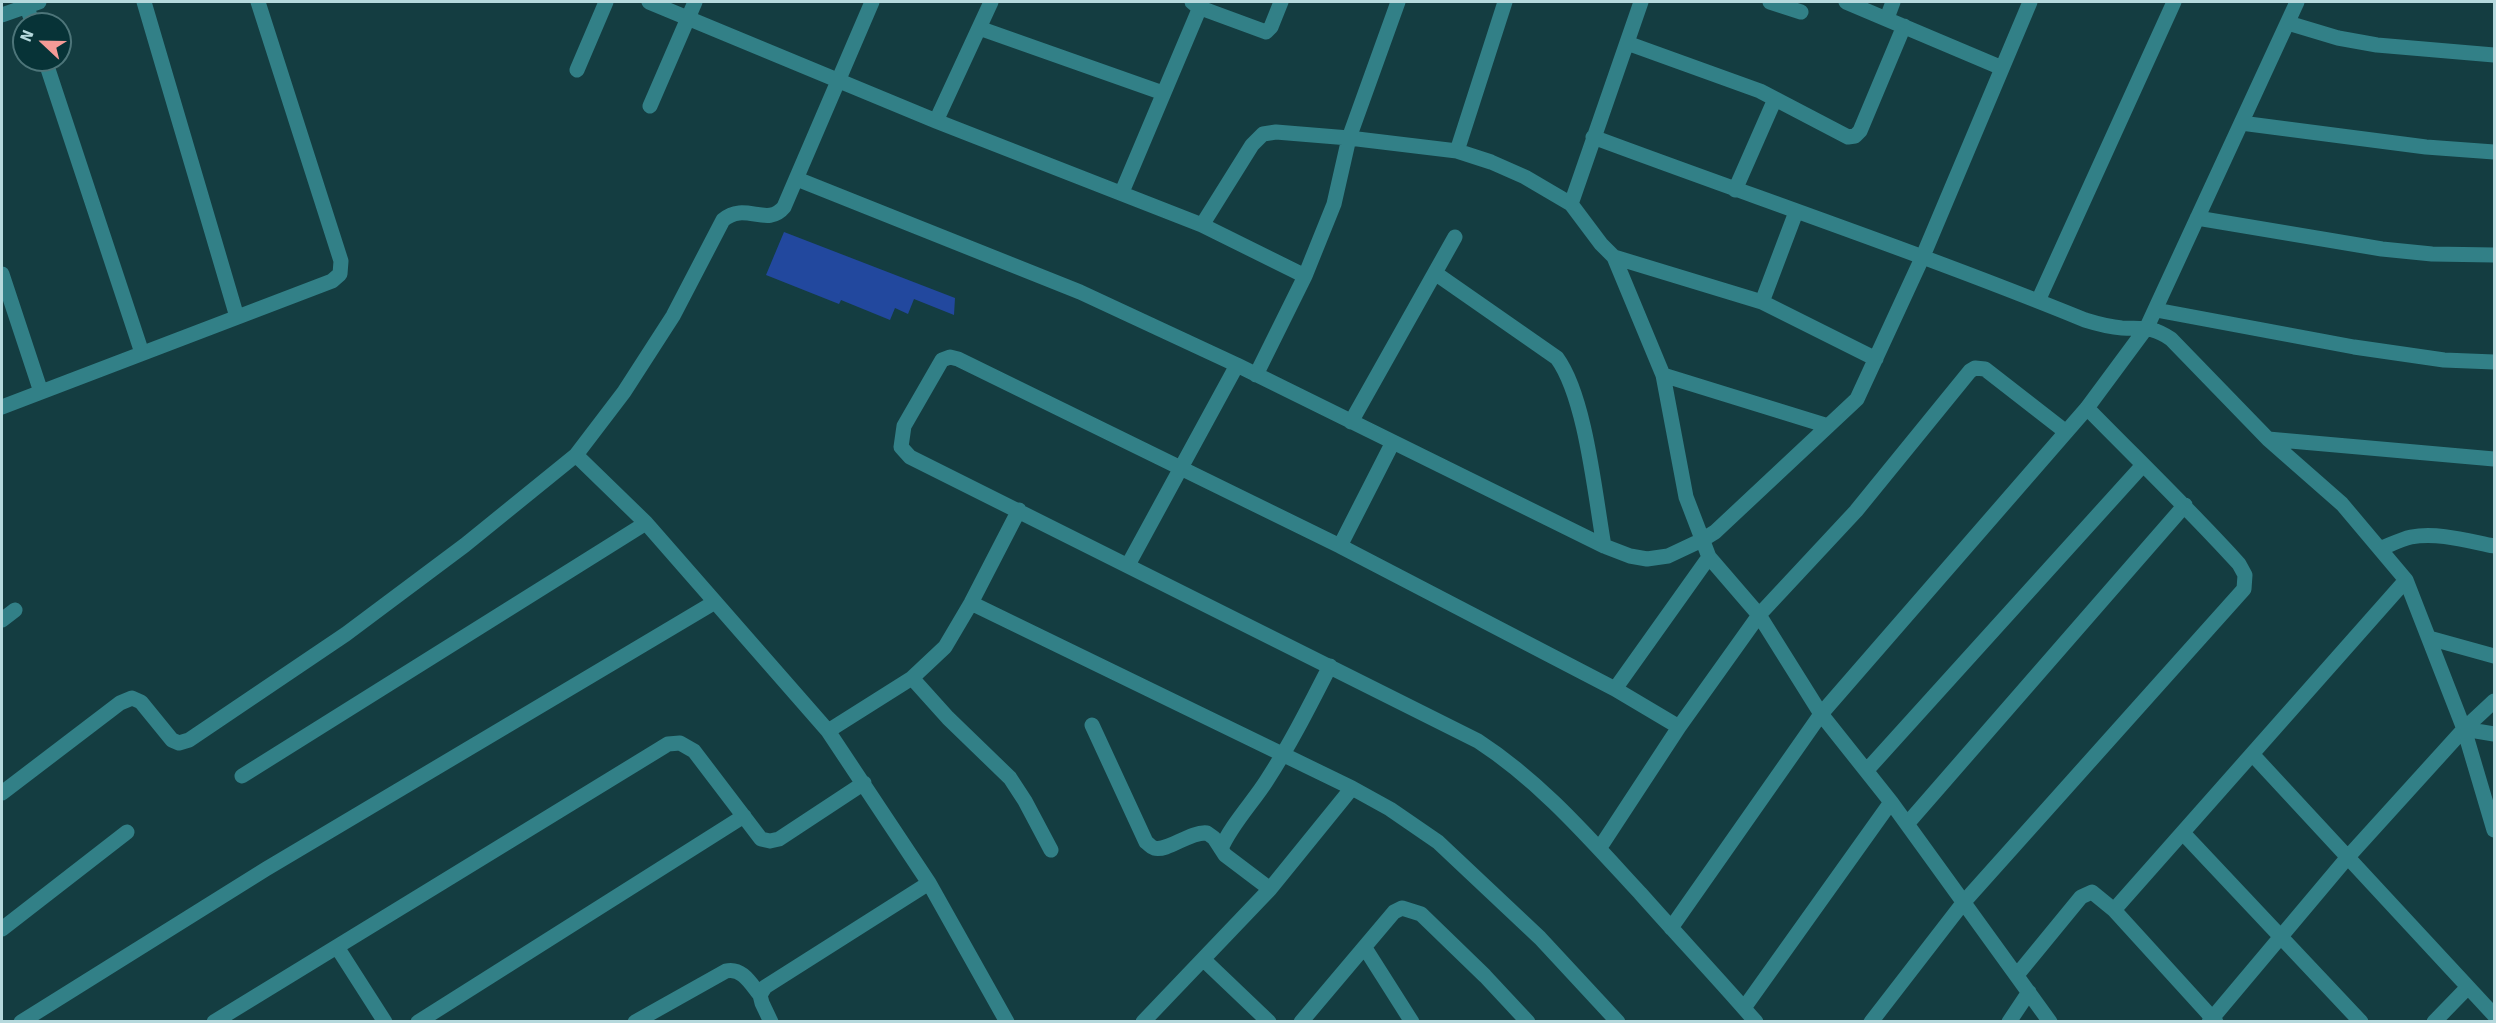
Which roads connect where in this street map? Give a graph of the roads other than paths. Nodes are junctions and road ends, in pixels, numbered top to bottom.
1 (144, 2) edge
2 (258, 2) edge
3 (606, 2) edge
4 (649, 2) edge
5 (695, 2) edge
6 (872, 2) edge
7 (991, 2) edge
8 (1281, 2) edge
9 (1398, 2) edge
10 (1505, 2) edge
11 (1641, 2) edge
12 (1770, 2) edge
13 (1846, 2) edge
14 (1893, 2) edge
15 (2030, 2) edge
16 (2174, 2) edge
17 (2297, 2) edge
18 (31, 3) edge
19 (1195, 4) edge
20 (1801, 12) dead end
21 (2, 15) edge
22 (688, 18) junction
23 (1887, 18) junction
24 (2288, 23) junction
25 (1904, 26) junction
26 (980, 28) junction
27 (1627, 43) junction
28 (2494, 54) edge
29 (2002, 68) junction
30 (577, 70) dead end
31 (49, 72) edge
32 (840, 80) junction
33 (1163, 93) junction
34 (1775, 99) junction
35 (650, 106) dead end
36 (936, 121) junction
37 (2241, 123) junction
38 (1593, 137) junction
39 (1349, 138) junction
40 (1457, 150) junction
41 (2494, 152) edge
42 (797, 179) junction
43 (1735, 190) junction
44 (1122, 192) junction
45 (1571, 204) junction
46 (1796, 212) junction
47 (2198, 218) junction
48 (1202, 225) junction
49 (1455, 237) dead end
50 (2494, 255) edge
51 (1923, 256) junction
52 (1614, 258) junction
53 (1435, 273) junction
54 (2, 274) edge
55 (1305, 276) junction
56 (2038, 301) junction
57 (1762, 302) junction
58 (2156, 310) junction
59 (237, 317) junction
60 (2147, 327) junction
61 (142, 353) junction
62 (1876, 359) junction
63 (2494, 362) edge
64 (1237, 366) junction
65 (1256, 375) junction
66 (1663, 375) junction
67 (41, 392) junction
68 (2, 407) edge
69 (2087, 408) junction
70 (1351, 422) junction
71 (1828, 426) junction
72 (2066, 432) junction
73 (2268, 439) junction
74 (1393, 442) junction
75 (576, 455) junction
76 (2494, 459) edge
77 (2143, 465) junction
78 (1182, 469) junction
79 (2186, 505) junction
80 (1019, 510) junction
81 (646, 523) junction
82 (1702, 540) junction
83 (1340, 546) junction
84 (1605, 546) junction
85 (2494, 546) edge
86 (2380, 549) junction
87 (1709, 557) junction
88 (1128, 565) junction
89 (2406, 580) junction
90 (715, 602) junction
91 (971, 603) junction
92 (15, 610) dead end
93 (1759, 615) junction
94 (2, 620) edge
95 (2429, 638) junction
96 (2494, 656) edge
97 (1330, 666) junction
98 (912, 678) junction
99 (1615, 689) junction
100 (2494, 701) edge
101 (1821, 714) junction
102 (1092, 725) dead end
103 (1679, 727) junction
104 (2464, 729) junction
105 (828, 731) junction
106 (2494, 734) edge
107 (1284, 754) junction
108 (2253, 755) junction
109 (1867, 770) junction
110 (242, 776) dead end
111 (864, 783) junction
112 (1352, 788) junction
113 (2, 793) edge
114 (1891, 802) junction
115 (744, 816) junction
116 (1906, 824) junction
117 (2494, 830) edge
118 (127, 832) dead end
119 (2183, 833) junction
120 (1221, 849) junction
121 (1599, 849) junction
122 (1051, 850) dead end
123 (2347, 858) junction
124 (929, 883) junction
125 (1270, 889) junction
126 (1963, 903) junction
127 (2114, 910) junction
128 (1671, 928) junction
129 (2, 929) edge
130 (2280, 937) junction
131 (337, 947) junction
132 (1365, 948) junction
133 (1203, 960) junction
134 (2017, 975) junction
135 (2467, 988) junction
136 (2030, 992) junction
137 (760, 995) junction
138 (1744, 1008) junction
139 (2494, 1015) edge
140 (2212, 1020) edge
141 (21, 1022) edge
142 (214, 1022) edge
143 (385, 1022) edge
144 (418, 1022) edge
145 (635, 1022) edge
146 (771, 1022) edge
147 (1007, 1022) edge
148 (1143, 1022) edge
149 (1269, 1022) edge
150 (1301, 1022) edge
151 (1412, 1022) edge
152 (1528, 1022) edge
153 (1618, 1022) edge
154 (1756, 1022) edge
155 (1871, 1022) edge
156 (2009, 1022) edge
157 (2050, 1022) edge
158 (2361, 1022) edge
159 (2434, 1022) edge

1 - 59 street
2 - 59 street
3 - 30 street
4 - 22 street
5 - 22 street
6 - 32 street
7 - 26 street
8 - 19 street
9 - 39 street
10 - 40 street
11 - 27 street
12 - 20 street
13 - 23 street
14 - 23 street
15 - 29 street
16 - 56 street
17 - 24 street
18 - 21 street
19 - 33 street
22 - 32 street
22 - 35 street
23 - 25 street
24 - 28 street
24 - 37 street
25 - 29 street
25 - 34 street
26 - 33 street
26 - 36 street
27 - 34 street
27 - 38 street
29 - 51 street
31 - 61 street
32 - 36 street
32 - 42 street
33 - 44 street
34 - 43 street
36 - 44 street
37 - 41 street
37 - 47 street
38 - 43 street
38 - 45 street
39 - 40 street
39 - 48 street
39 - 55 street
40 - 45 street
42 - 64 street
42 - 75 street
43 - 46 street
44 - 48 street
45 - 52 street
46 - 51 street
46 - 57 street
47 - 50 street
47 - 58 street
48 - 55 street
49 - 53 street
51 - 56 street
51 - 62 street
52 - 57 street
52 - 66 street
53 - 70 street
53 - 84 street
54 - 67 street
55 - 65 street
56 - 60 street
57 - 62 street
58 - 60 street
58 - 63 street
59 - 61 street
60 - 69 street
60 - 73 street
61 - 67 street
62 - 71 street
64 - 65 street
64 - 78 street
65 - 70 street
66 - 71 street
66 - 82 street
67 - 68 street
69 - 72 street
69 - 77 street
70 - 74 street
71 - 82 street
72 - 93 street
72 - 101 street
73 - 76 street
73 - 86 street
74 - 83 street
74 - 84 street
75 - 81 street
75 - 113 street
77 - 79 street
77 - 109 street
78 - 80 street
78 - 83 street
78 - 88 street
79 - 116 street
79 - 126 street
80 - 88 street
80 - 91 street
81 - 90 street
81 - 110 street
82 - 84 street
82 - 87 street
83 - 99 street
85 - 86 street
86 - 89 street
87 - 93 street
87 - 99 street
88 - 97 street
89 - 95 street
89 - 108 street
90 - 105 street
90 - 141 street
91 - 98 street
91 - 107 street
92 - 94 street
93 - 101 street
93 - 103 street
95 - 96 street
95 - 104 street
97 - 107 street
97 - 121 street
98 - 105 street
98 - 122 street
99 - 103 street
100 - 104 street
101 - 109 street
101 - 128 street
102 - 120 street
103 - 121 street
104 - 106 street
104 - 117 street
104 - 123 street
105 - 111 street
107 - 112 street
107 - 120 street
108 - 119 street
108 - 123 street
109 - 114 street
111 - 115 street
111 - 124 street
112 - 125 street
112 - 153 street
114 - 116 street
114 - 138 street
115 - 131 street
115 - 144 street
116 - 126 street
118 - 129 street
119 - 127 street
119 - 130 street
120 - 125 street
121 - 128 street
123 - 130 street
123 - 135 street
124 - 137 street
124 - 147 street
125 - 133 street
126 - 134 street
126 - 155 street
127 - 134 street
127 - 140 street
128 - 138 street
130 - 140 street
130 - 158 street
131 - 142 street
131 - 143 street
132 - 150 street
132 - 151 street
132 - 152 street
133 - 148 street
133 - 149 street
134 - 136 street
135 - 139 street
135 - 159 street
136 - 156 street
136 - 157 street
137 - 145 street
137 - 146 street
138 - 154 street

